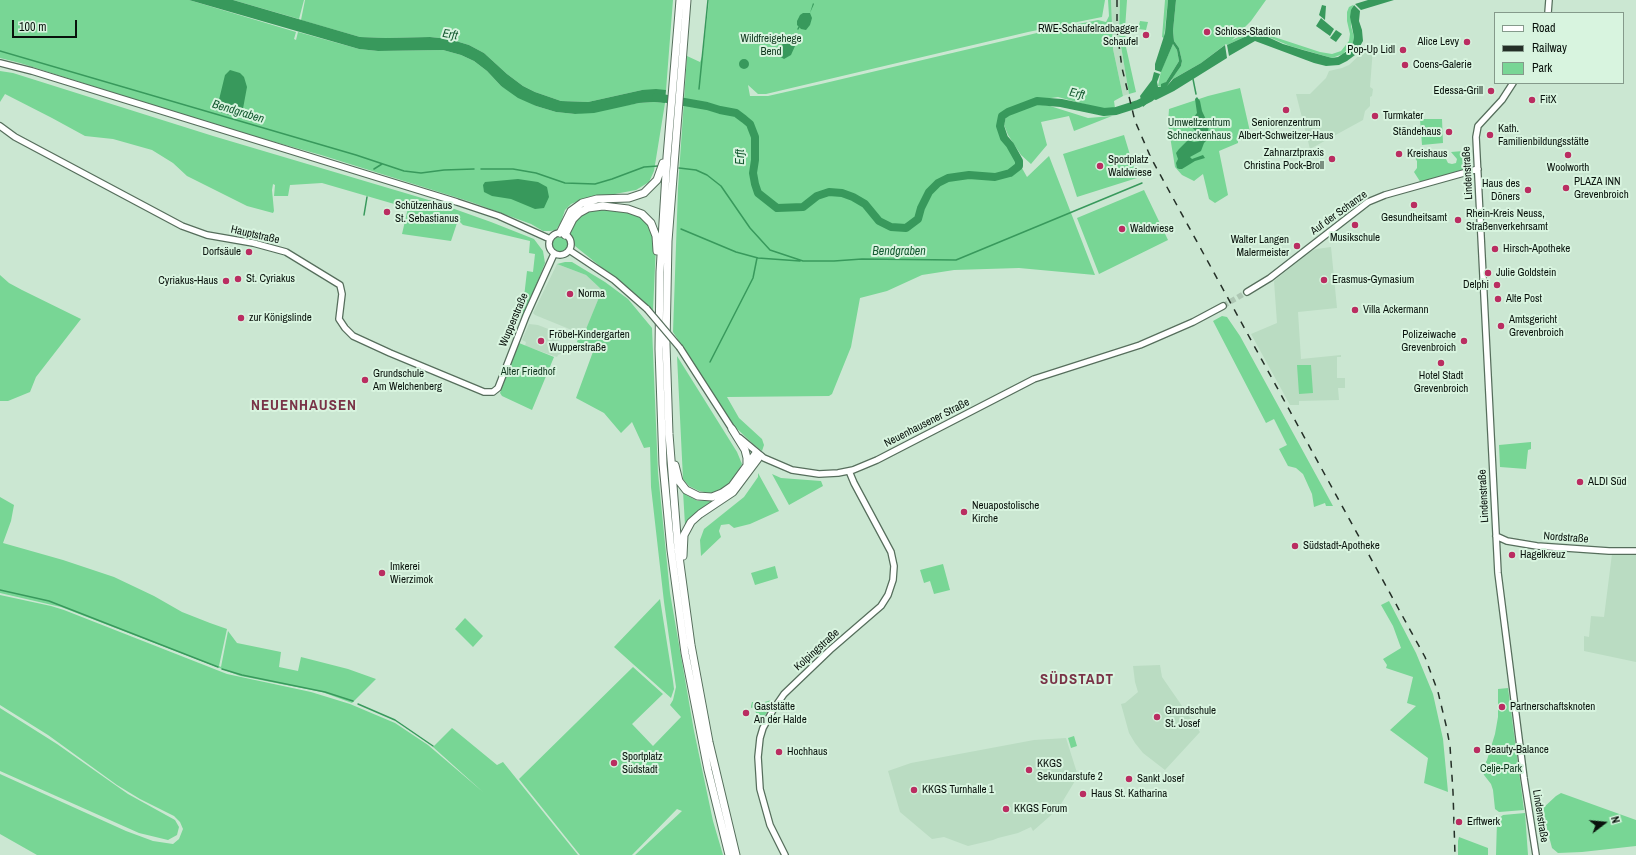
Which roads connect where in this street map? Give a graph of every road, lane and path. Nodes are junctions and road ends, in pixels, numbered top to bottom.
1 (680, 0) edge
2 (687, 0) edge
3 (1549, 0) edge
4 (1548, 12) edge
5 (0, 63) edge
6 (1512, 84) edge
7 (676, 86) junction
8 (674, 108) junction
9 (0, 126) edge
10 (668, 132) junction
11 (1478, 169) junction
12 (563, 234) junction
13 (550, 239) junction
14 (569, 250) junction
15 (554, 254) junction
16 (1247, 292) tunnel mouth
17 (659, 304) junction
18 (1223, 306) tunnel mouth
19 (493, 392) joint
20 (668, 410) junction
21 (732, 429) junction
22 (758, 454) junction
23 (745, 468) junction
24 (849, 471) junction
25 (1496, 536) junction
26 (1636, 551) edge
27 (684, 592) junction
28 (1536, 854) edge
29 (729, 855) edge
30 (736, 855) edge
31 (785, 855) edge

1 - 7 highway
2 - 7 highway
3 - 4 main road
5 - 13 main road
6 - 11 main road, Lindenstraße
7 - 8 highway
8 - 10 highway
8 - 20 highway
9 - 19 main road, Hauptstraße
10 - 12 highway
10 - 17 highway
11 - 16 main road, Auf der Schanze
11 - 25 main road, Lindenstraße
12 - 13 main road
12 - 14 main road
12 - 17 highway
13 - 15 main road
14 - 15 main road
14 - 21 main road, Neuenhausener Straße, bridge
15 - 19 main road, Wupperstraße
17 - 29 highway
18 - 24 main road, Neuenhausener Straße
20 - 23 highway
20 - 27 highway
21 - 22 main road, Neuenhausener Straße
21 - 23 highway
22 - 23 highway
22 - 24 main road, Neuenhausener Straße
22 - 27 highway
24 - 31 main road, Kolpingstraße
25 - 26 main road, Nordstraße
25 - 28 main road, Lindenstraße
27 - 30 highway

